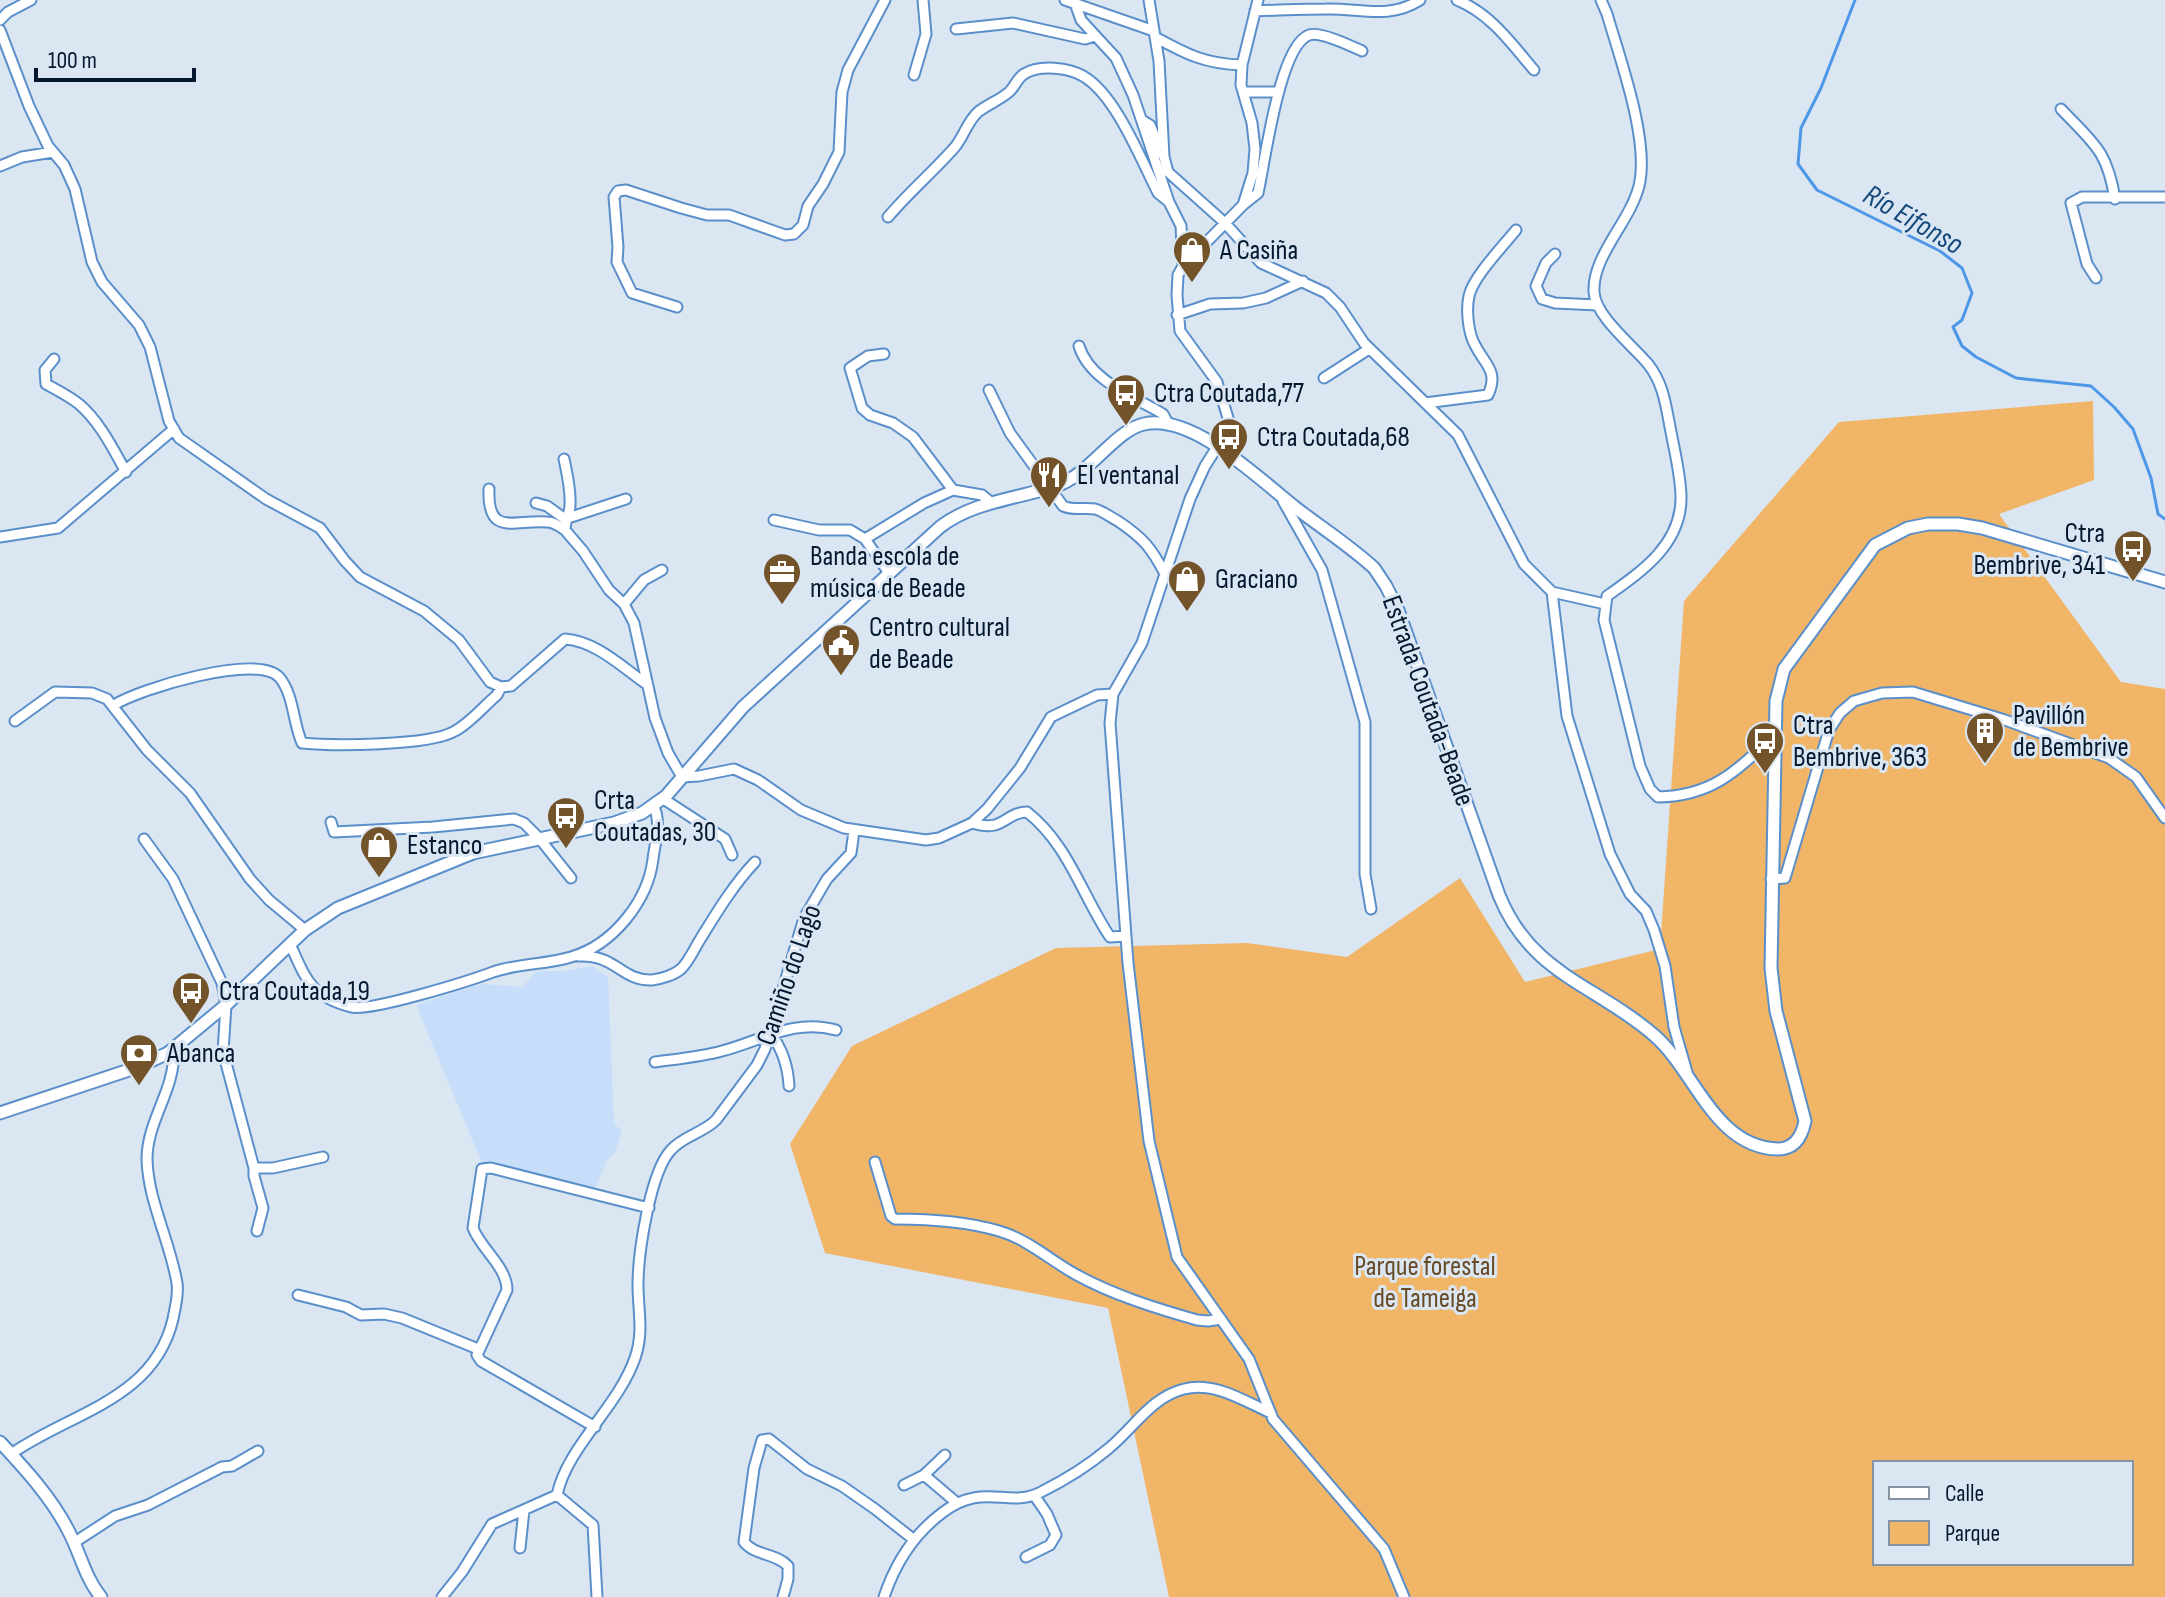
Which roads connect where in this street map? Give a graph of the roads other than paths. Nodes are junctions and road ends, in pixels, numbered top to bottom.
1 (31, 0) edge
2 (885, 0) edge
3 (923, 0) edge
4 (1065, 0) edge
5 (1149, 0) edge
6 (1258, 0) edge
7 (1420, 0) edge
8 (1457, 0) edge
9 (1601, 0) edge
10 (1076, 6) junction
11 (1255, 11) junction
12 (0, 20) edge
13 (956, 29) dead end
14 (0, 30) edge
15 (1152, 32) junction
16 (1095, 36) junction
17 (1362, 51) dead end
18 (1242, 65) junction
19 (1534, 70) dead end
20 (914, 75) dead end
21 (1243, 92) junction
22 (1278, 92) junction
23 (2061, 109) dead end
24 (1141, 120) junction
25 (53, 152) junction
26 (1164, 157) junction
27 (0, 166) edge
28 (2165, 197) edge
29 (2115, 199) junction
30 (1169, 202) junction
31 (1243, 205) junction
32 (888, 217) dead end
33 (1225, 223) junction
34 (1516, 230) dead end
35 (1555, 254) dead end
36 (1183, 266) junction
37 (2096, 278) dead end
38 (1303, 281) junction
39 (1597, 305) junction
40 (677, 307) dead end
41 (1177, 315) junction
42 (1079, 346) dead end
43 (1369, 349) junction
44 (884, 354) dead end
45 (54, 359) dead end
46 (1324, 378) dead end
47 (989, 390) dead end
48 (1425, 403) junction
49 (1169, 425) junction
50 (174, 429) junction
51 (1218, 448) junction
52 (564, 459) dead end
53 (126, 472) junction
54 (1049, 488) junction
55 (489, 489) dead end
56 (953, 490) junction
57 (1278, 494) junction
58 (626, 499) dead end
59 (536, 503) dead end
60 (992, 503) junction
61 (774, 520) dead end
62 (565, 524) junction
63 (0, 537) edge
64 (865, 539) junction
65 (662, 570) dead end
66 (889, 573) junction
67 (1165, 574) junction
68 (2165, 582) edge
69 (1552, 592) junction
70 (624, 604) junction
71 (1605, 604) junction
72 (645, 683) junction
73 (501, 687) junction
74 (1113, 694) junction
75 (114, 705) junction
76 (15, 721) dead end
77 (1775, 734) junction
78 (682, 777) junction
79 (658, 802) junction
80 (2165, 818) edge
81 (331, 822) dead end
82 (972, 823) junction
83 (854, 831) junction
84 (539, 838) junction
85 (144, 839) dead end
86 (732, 855) dead end
87 (755, 862) dead end
88 (571, 878) dead end
89 (1771, 879) junction
90 (1371, 909) dead end
91 (305, 930) junction
92 (1126, 936) junction
93 (290, 944) junction
94 (575, 956) junction
95 (226, 1005) junction
96 (836, 1030) dead end
97 (771, 1034) junction
98 (175, 1048) junction
99 (655, 1062) dead end
100 (1690, 1080) junction
101 (789, 1086) dead end
102 (0, 1113) edge
103 (323, 1157) dead end
104 (875, 1162) dead end
105 (254, 1168) junction
106 (649, 1208) junction
107 (257, 1231) dead end
108 (298, 1295) dead end
109 (1221, 1319) junction
110 (478, 1349) junction
111 (1271, 1413) junction
112 (595, 1427) junction
113 (0, 1442) edge
114 (258, 1451) dead end
115 (11, 1454) junction
116 (945, 1455) dead end
117 (924, 1475) junction
118 (904, 1485) dead end
119 (557, 1495) junction
120 (1034, 1495) junction
121 (957, 1503) junction
122 (524, 1510) junction
123 (913, 1539) junction
124 (75, 1542) junction
125 (520, 1548) dead end
126 (1026, 1557) dead end
127 (101, 1597) edge
128 (442, 1597) edge
129 (597, 1597) edge
130 (783, 1597) edge
131 (884, 1597) edge
132 (1404, 1597) edge

1 - 12 street
2 - 40 street
3 - 20 street
4 - 10 street
5 - 15 street
6 - 11 street
7 - 11 street
8 - 19 street
9 - 39 street
10 - 15 street
10 - 16 street
11 - 18 street
13 - 16 street
14 - 25 street
15 - 18 street
15 - 26 street
16 - 24 street
17 - 22 street
18 - 21 street
21 - 22 street
21 - 31 street
22 - 31 street
23 - 29 street
24 - 26 street
24 - 30 street
25 - 27 street
25 - 50 street
26 - 33 street
28 - 29 street
29 - 37 street
30 - 32 street
30 - 36 street
31 - 33 street
33 - 36 street
33 - 38 street
34 - 48 street
35 - 39 street
36 - 41 street
38 - 41 street
38 - 43 street
39 - 71 street
41 - 51 street
42 - 49 street
43 - 46 street
43 - 48 street
44 - 56 street
45 - 53 street
47 - 54 street
48 - 69 street
49 - 51 street, Estrada Coutada-Beade
49 - 54 street
50 - 53 street
50 - 73 street
51 - 57 street, Estrada Coutada-Beade
51 - 67 street
52 - 62 street
53 - 63 street
54 - 60 street
54 - 67 street
55 - 62 street
56 - 60 street
56 - 64 street
57 - 90 street
57 - 100 street, Estrada Coutada-Beade
58 - 62 street
59 - 62 street
60 - 66 street
61 - 64 street
62 - 70 street
64 - 66 street
65 - 70 street
66 - 78 street
67 - 74 street
68 - 77 street, Estrada Coutada-Beade
69 - 71 street
69 - 100 street
70 - 72 street
71 - 77 street
72 - 73 street
72 - 78 street
73 - 75 street
74 - 82 street
74 - 92 street
75 - 76 street
75 - 91 street
77 - 89 street, Estrada Coutada-Beade
78 - 79 street
78 - 83 street
79 - 84 street
79 - 86 street
79 - 94 street
80 - 89 street
81 - 84 street
82 - 83 street
82 - 92 street
83 - 97 street, Camiño do Lago
84 - 88 street
84 - 91 street
85 - 95 street
87 - 94 street
89 - 100 street, Estrada Coutada-Beade
91 - 93 street
92 - 109 street
93 - 94 street
93 - 95 street
95 - 98 street
95 - 105 street
96 - 97 street
97 - 99 street
97 - 101 street
97 - 106 street, Camiño do Lago
98 - 102 street
98 - 115 street
103 - 105 street
104 - 109 street
105 - 107 street
106 - 110 street
106 - 112 street, Camiño do Lago
108 - 110 street
109 - 111 street
110 - 112 street
111 - 120 street
111 - 132 street
112 - 119 street, Camiño do Lago
113 - 115 street
114 - 124 street
115 - 124 street
116 - 117 street
117 - 118 street
117 - 121 street
119 - 122 street
119 - 129 street
120 - 121 street
120 - 126 street
121 - 123 street
122 - 125 street
122 - 128 street
123 - 130 street
123 - 131 street
124 - 127 street

